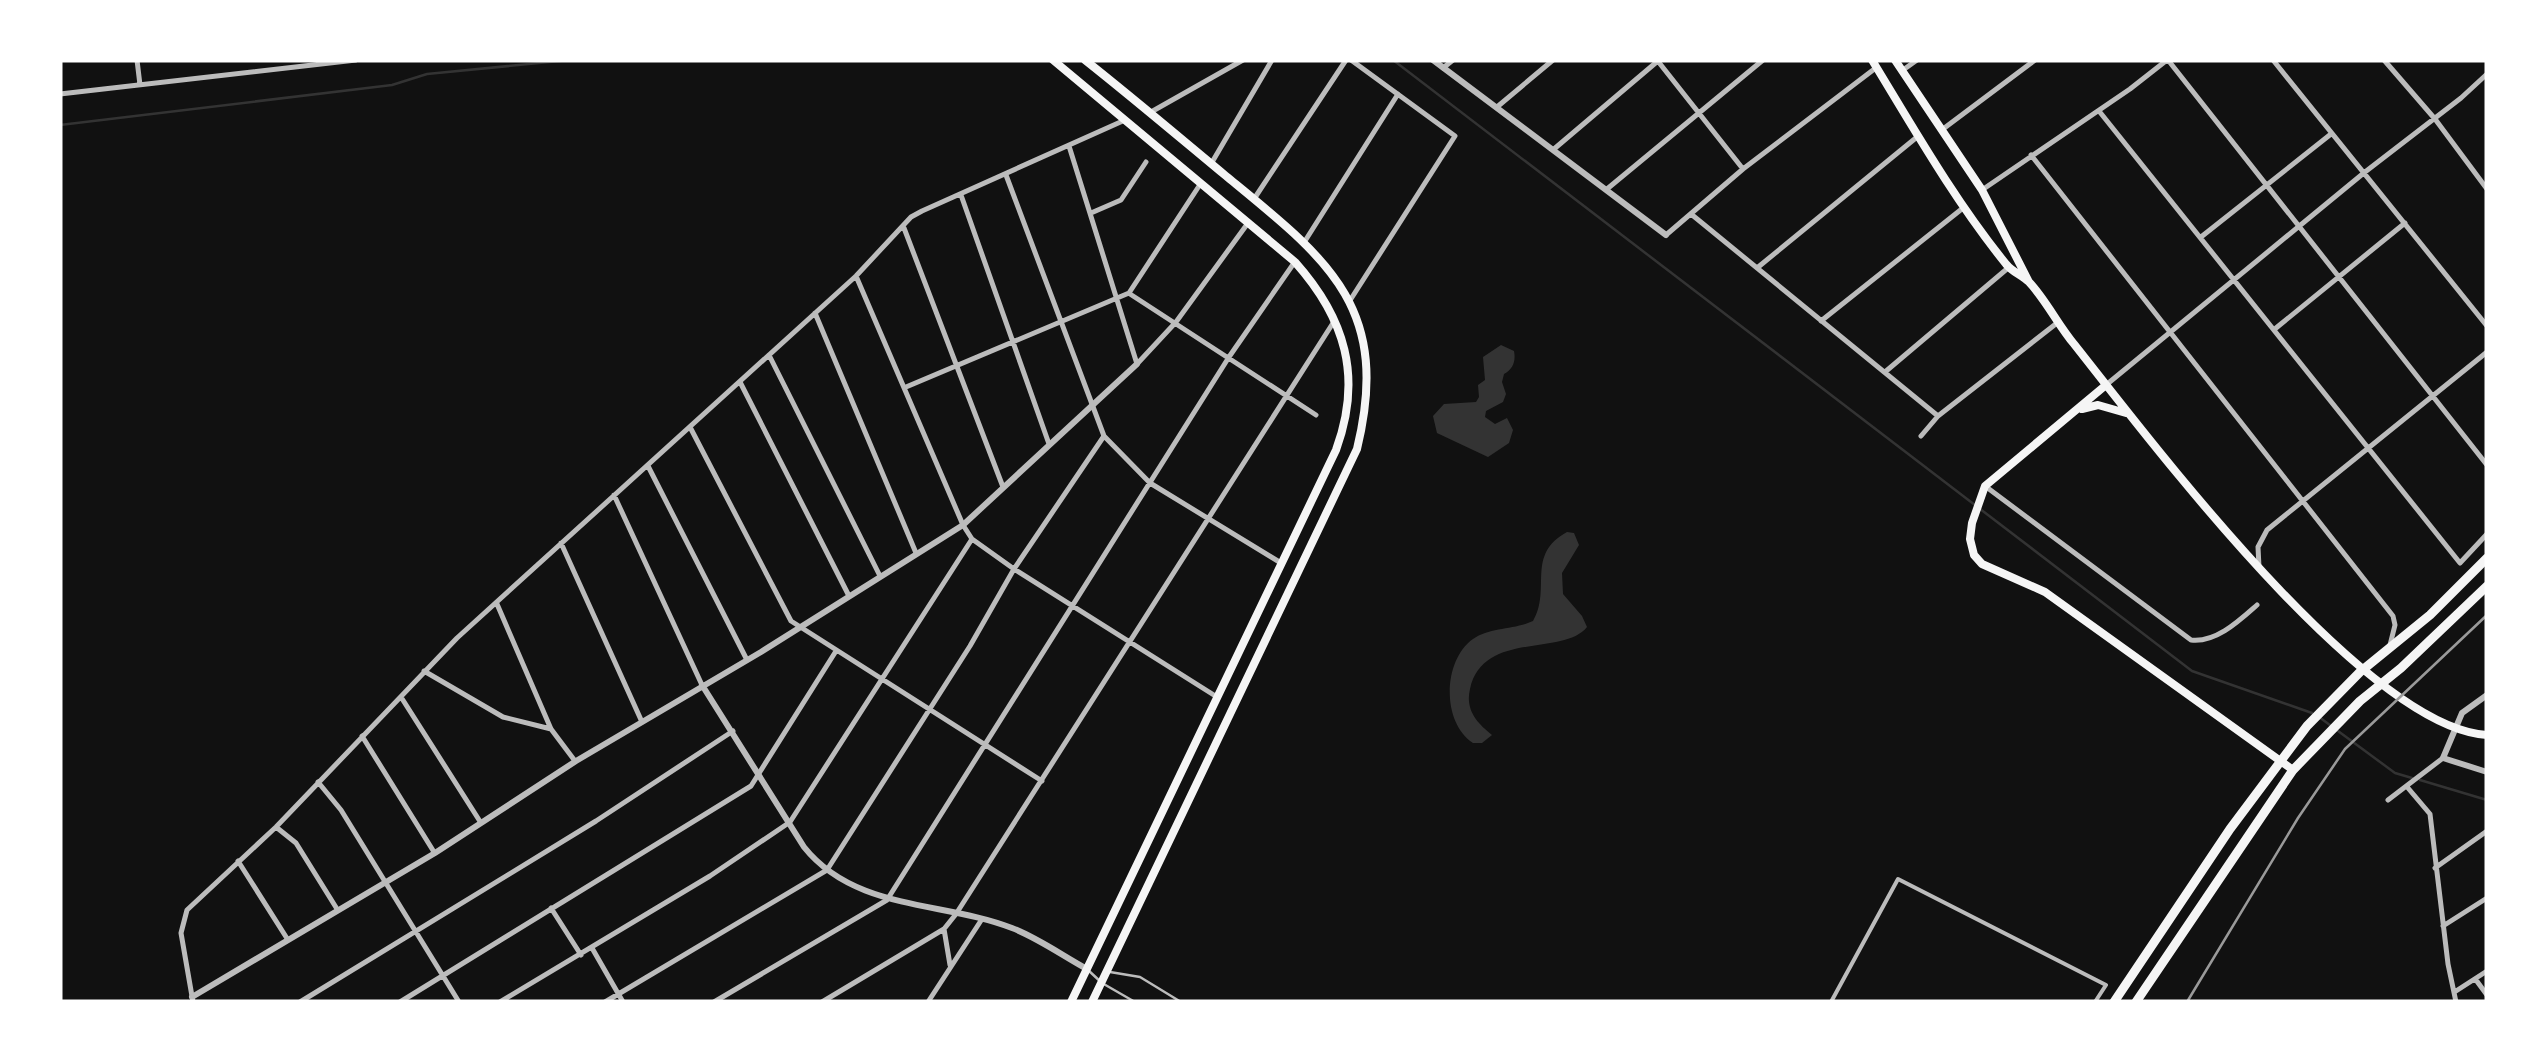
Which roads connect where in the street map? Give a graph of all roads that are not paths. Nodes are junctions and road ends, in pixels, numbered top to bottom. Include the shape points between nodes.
1 (137, 60) edge
2 (356, 60) edge
3 (1053, 60) edge
4 (1085, 60) edge
5 (1243, 60) edge
6 (1272, 60) edge
7 (1348, 60) edge
8 (1433, 60) edge
9 (1453, 60) edge
10 (1553, 60) edge
11 (1658, 60) edge
12 (1763, 60) edge
13 (1895, 60) edge
14 (1917, 60) edge
15 (2035, 60) edge
16 (2168, 60) edge
17 (2273, 60) edge
18 (2384, 60) edge
19 (333, 62) edge
20 (1874, 64) edge
21 (1443, 68) junction
22 (1903, 71) junction
23 (2487, 74) edge
24 (140, 85) junction
25 (60, 94) edge
26 (1398, 94) junction
27 (1497, 108) junction
28 (2100, 110) junction
29 (1151, 112) junction
30 (1698, 113) junction
31 (1126, 119) junction
32 (2435, 119) junction
33 (1943, 129) junction
34 (2331, 134) junction
35 (1919, 135) junction
36 (1069, 146) junction
37 (1554, 149) junction
38 (2030, 154) junction
39 (1146, 162) dead end
40 (1211, 164) junction
41 (1743, 169) junction
42 (2365, 172) junction
43 (1006, 175) junction
44 (1201, 182) junction
45 (2269, 186) junction
46 (2487, 189) edge
47 (1607, 190) junction
48 (1982, 190) junction
49 (961, 194) junction
50 (1254, 199) junction
51 (1965, 206) junction
52 (1092, 213) junction
53 (1691, 214) junction
54 (2405, 222) junction
55 (1248, 223) junction
56 (2300, 224) junction
57 (904, 228) junction
58 (1666, 235) joint
59 (2201, 236) junction
60 (1305, 242) junction
61 (1294, 262) junction
62 (1757, 268) junction
63 (2008, 268) junction
64 (2340, 274) junction
65 (856, 276) junction
66 (2235, 278) junction
67 (2029, 282) junction
68 (1129, 293) junction
69 (1117, 297) junction
70 (1349, 302) junction
71 (814, 313) junction
72 (1060, 320) junction
73 (1336, 320) junction
74 (1821, 321) junction
75 (1176, 322) junction
76 (2057, 323) junction
77 (2487, 326) edge
78 (2276, 328) junction
79 (2170, 333) junction
80 (1012, 341) junction
81 (2487, 352) edge
82 (769, 354) junction
83 (1229, 358) junction
84 (1137, 364) junction
85 (958, 365) junction
86 (1885, 372) junction
87 (740, 382) junction
88 (2106, 385) junction
89 (906, 388) junction
90 (1285, 395) junction
91 (2434, 398) junction
92 (1092, 409) junction
93 (1316, 415) dead end
94 (2130, 415) junction
95 (1938, 416) junction
96 (2069, 416) junction
97 (690, 427) junction
98 (1104, 436) junction
99 (1921, 436) dead end
100 (1050, 447) junction
101 (2368, 450) junction
102 (2487, 464) edge
103 (648, 466) junction
104 (1150, 483) junction
105 (1003, 486) junction
106 (1985, 486) junction
107 (614, 495) junction
108 (2300, 502) junction
109 (1210, 517) junction
110 (962, 525) junction
111 (2487, 534) edge
112 (972, 538) junction
113 (561, 543) junction
114 (916, 553) junction
115 (2487, 558) edge
116 (1281, 563) junction
117 (1014, 569) junction
118 (2260, 571) junction
119 (880, 576) junction
120 (2487, 586) edge
121 (848, 594) junction
122 (497, 604) junction
123 (2258, 604) dead end
124 (1072, 605) junction
125 (798, 626) junction
126 (1132, 642) junction
127 (2389, 650) junction
128 (836, 652) junction
129 (747, 660) junction
130 (424, 671) junction
131 (881, 680) junction
132 (702, 685) junction
133 (2487, 695) edge
134 (401, 697) junction
135 (1217, 697) junction
136 (929, 709) junction
137 (642, 722) junction
138 (550, 729) junction
139 (733, 731) junction
140 (362, 736) junction
141 (2486, 736) edge
142 (984, 744) junction
143 (2443, 758) junction
144 (2280, 759) junction
145 (576, 761) junction
146 (2292, 770) junction
147 (2487, 772) edge
148 (758, 775) junction
149 (1042, 780) junction
150 (318, 782) junction
151 (2408, 788) junction
152 (2388, 800) dead end
153 (790, 822) junction
154 (481, 823) junction
155 (276, 827) junction
156 (2487, 831) edge
157 (435, 853) junction
158 (238, 861) junction
159 (2436, 868) junction
160 (827, 870) junction
161 (386, 881) junction
162 (2487, 898) edge
163 (887, 900) junction
164 (552, 908) junction
165 (338, 909) junction
166 (956, 914) junction
167 (982, 918) junction
168 (2442, 927) junction
169 (944, 930) junction
170 (414, 931) junction
171 (288, 940) junction
172 (592, 948) junction
173 (582, 955) junction
174 (951, 968) junction
175 (1087, 969) junction
176 (1107, 972) junction
177 (2487, 972) edge
178 (441, 974) junction
179 (2476, 980) junction
180 (1102, 983) junction
181 (2455, 991) junction
182 (619, 994) junction
183 (2487, 995) edge
184 (192, 1000) edge
185 (300, 1002) edge
186 (400, 1002) edge
187 (459, 1002) edge
188 (500, 1002) edge
189 (605, 1002) edge
190 (623, 1002) edge
191 (714, 1002) edge
192 (822, 1002) edge
193 (928, 1002) edge
194 (1070, 1002) edge
195 (1092, 1002) edge
196 (1135, 1002) edge
197 (1181, 1002) edge
198 (1830, 1002) edge
199 (2095, 1002) edge
200 (2114, 1002) edge
201 (2136, 1002) edge
202 (2456, 1002) edge

1 - 24 street
2 - 19 street
3 - 31 main road
4 - 29 main road
5 - 29 street
6 - 40 street
7 - 26 street
7 - 50 street
8 - 21 street
9 - 21 street
10 - 27 street
11 - 30 street
11 - 37 street
12 - 30 street
13 - 22 main road
14 - 22 street
15 - 33 street
16 - 28 street
16 - 45 street
17 - 34 street
18 - 32 street
19 - 24 street
20 - 35 main road
20 - 41 street
21 - 27 street
22 - 33 main road
23 - 32 street
24 - 25 street
26 - 60 street
26 - 70 street via 1455,136
27 - 37 street
28 - 38 street
28 - 59 street
29 - 31 main road
29 - 40 main road
30 - 41 street
30 - 47 street
31 - 36 street
31 - 44 main road
32 - 42 street
32 - 46 street
33 - 48 main road
34 - 42 street
34 - 45 street
35 - 51 main road
35 - 62 street
36 - 43 street
36 - 52 street
37 - 47 street
38 - 48 street
38 - 79 street
39 - 52 street via 1121,200
40 - 50 main road
41 - 53 street
42 - 54 street
42 - 56 street
43 - 49 street
43 - 72 street
44 - 55 main road
44 - 68 street
45 - 56 street
45 - 59 street
47 - 58 street
48 - 67 main road
49 - 57 street via 912,217
49 - 80 street
50 - 60 main road
51 - 63 main road
51 - 74 street
52 - 69 street
53 - 58 street
53 - 62 street
54 - 64 street
54 - 77 street
55 - 61 main road
55 - 75 street
56 - 64 street
56 - 66 street
57 - 65 street
57 - 85 street
59 - 66 street
60 - 70 main road
61 - 73 main road
61 - 83 street
62 - 74 street
63 - 67 main road
63 - 86 street
64 - 78 street
64 - 91 street
65 - 71 street
65 - 89 street
66 - 78 street
66 - 79 street
67 - 76 main road
68 - 69 street
68 - 75 street
69 - 72 street
69 - 84 street
70 - 176 main road via 1367,356 1357,449
71 - 82 street
71 - 114 street
72 - 80 street
72 - 92 street
73 - 90 street
73 - 116 main road via 1348,371 1344,426
74 - 86 street
75 - 83 street
75 - 84 street
76 - 88 main road
76 - 95 street
78 - 101 street
79 - 88 street
79 - 108 street
80 - 85 street
80 - 100 street
81 - 91 street
82 - 87 street
82 - 119 street
83 - 90 street
83 - 104 street
84 - 92 street
85 - 89 street
85 - 105 street
86 - 95 street
87 - 97 street
87 - 121 street
88 - 94 main road
88 - 96 main road
89 - 110 street
90 - 93 street
90 - 109 street
91 - 101 street
91 - 102 street
92 - 98 street
92 - 100 street
94 - 96 main road via 2098,405
94 - 118 main road
95 - 99 street
96 - 106 main road
97 - 103 street
97 - 125 street
98 - 104 street
98 - 117 street
100 - 105 street
101 - 108 street
101 - 111 street via 2460,563
103 - 107 street
103 - 129 street
104 - 109 street
104 - 124 street
105 - 110 street
106 - 123 street via 2191,640 2236,623
106 - 144 main road via 1970,539 1982,564 2044,592
107 - 113 street
107 - 132 street
108 - 118 street via 2260,542
108 - 127 street via 2393,616
109 - 116 street
109 - 126 street
110 - 112 street
110 - 114 street
112 - 117 street
112 - 131 street
113 - 122 street
113 - 137 street
114 - 119 street
115 - 127 highway
116 - 135 main road
117 - 124 street
117 - 136 street
118 - 141 main road via 2360,667 2421,712 2465,734
119 - 121 street
120 - 146 highway
121 - 125 street
122 - 130 street
122 - 138 street
124 - 126 street
124 - 142 street
125 - 128 street
125 - 129 street
126 - 135 street
126 - 149 street
127 - 144 highway
128 - 131 street
128 - 148 street
129 - 132 street
130 - 134 street
130 - 138 street via 504,717
131 - 136 street
131 - 153 street
132 - 137 street
132 - 139 street
133 - 143 street via 2462,712
134 - 140 street
134 - 154 street
135 - 175 main road
136 - 142 street
136 - 160 street
137 - 145 street
138 - 145 street
139 - 148 street
139 - 170 street
140 - 150 street
140 - 157 street
142 - 149 street
142 - 163 street
143 - 147 street
143 - 151 street
144 - 146 main road
144 - 200 highway
145 - 154 street
146 - 201 highway
148 - 153 street
148 - 164 street via 751,786
149 - 166 street
150 - 155 street
150 - 161 street
151 - 152 street
151 - 159 street via 2430,814
153 - 160 street
153 - 172 street
154 - 157 street
155 - 158 street
155 - 165 street via 296,844
156 - 159 street
157 - 161 street
158 - 171 street
158 - 184 street via 187,910 181,933
159 - 168 street
160 - 163 street
160 - 182 street
161 - 165 street
161 - 170 street
162 - 168 street
163 - 166 street
163 - 191 street
164 - 173 street
164 - 178 street
165 - 171 street
166 - 167 street
166 - 169 street
167 - 174 street
167 - 175 street
168 - 181 street
169 - 174 street
169 - 192 street
170 - 178 street
170 - 185 street
171 - 184 street
172 - 173 street
172 - 182 street
173 - 188 street
174 - 193 street
175 - 176 lane
175 - 180 lane
175 - 194 main road
176 - 180 main road
176 - 197 lane via 1140,977
177 - 179 street
178 - 186 street
178 - 187 street
179 - 181 street
179 - 183 street
180 - 195 main road
180 - 196 lane
181 - 202 street
182 - 189 street
182 - 190 street
198 - 199 street via 1898,878 2106,984

